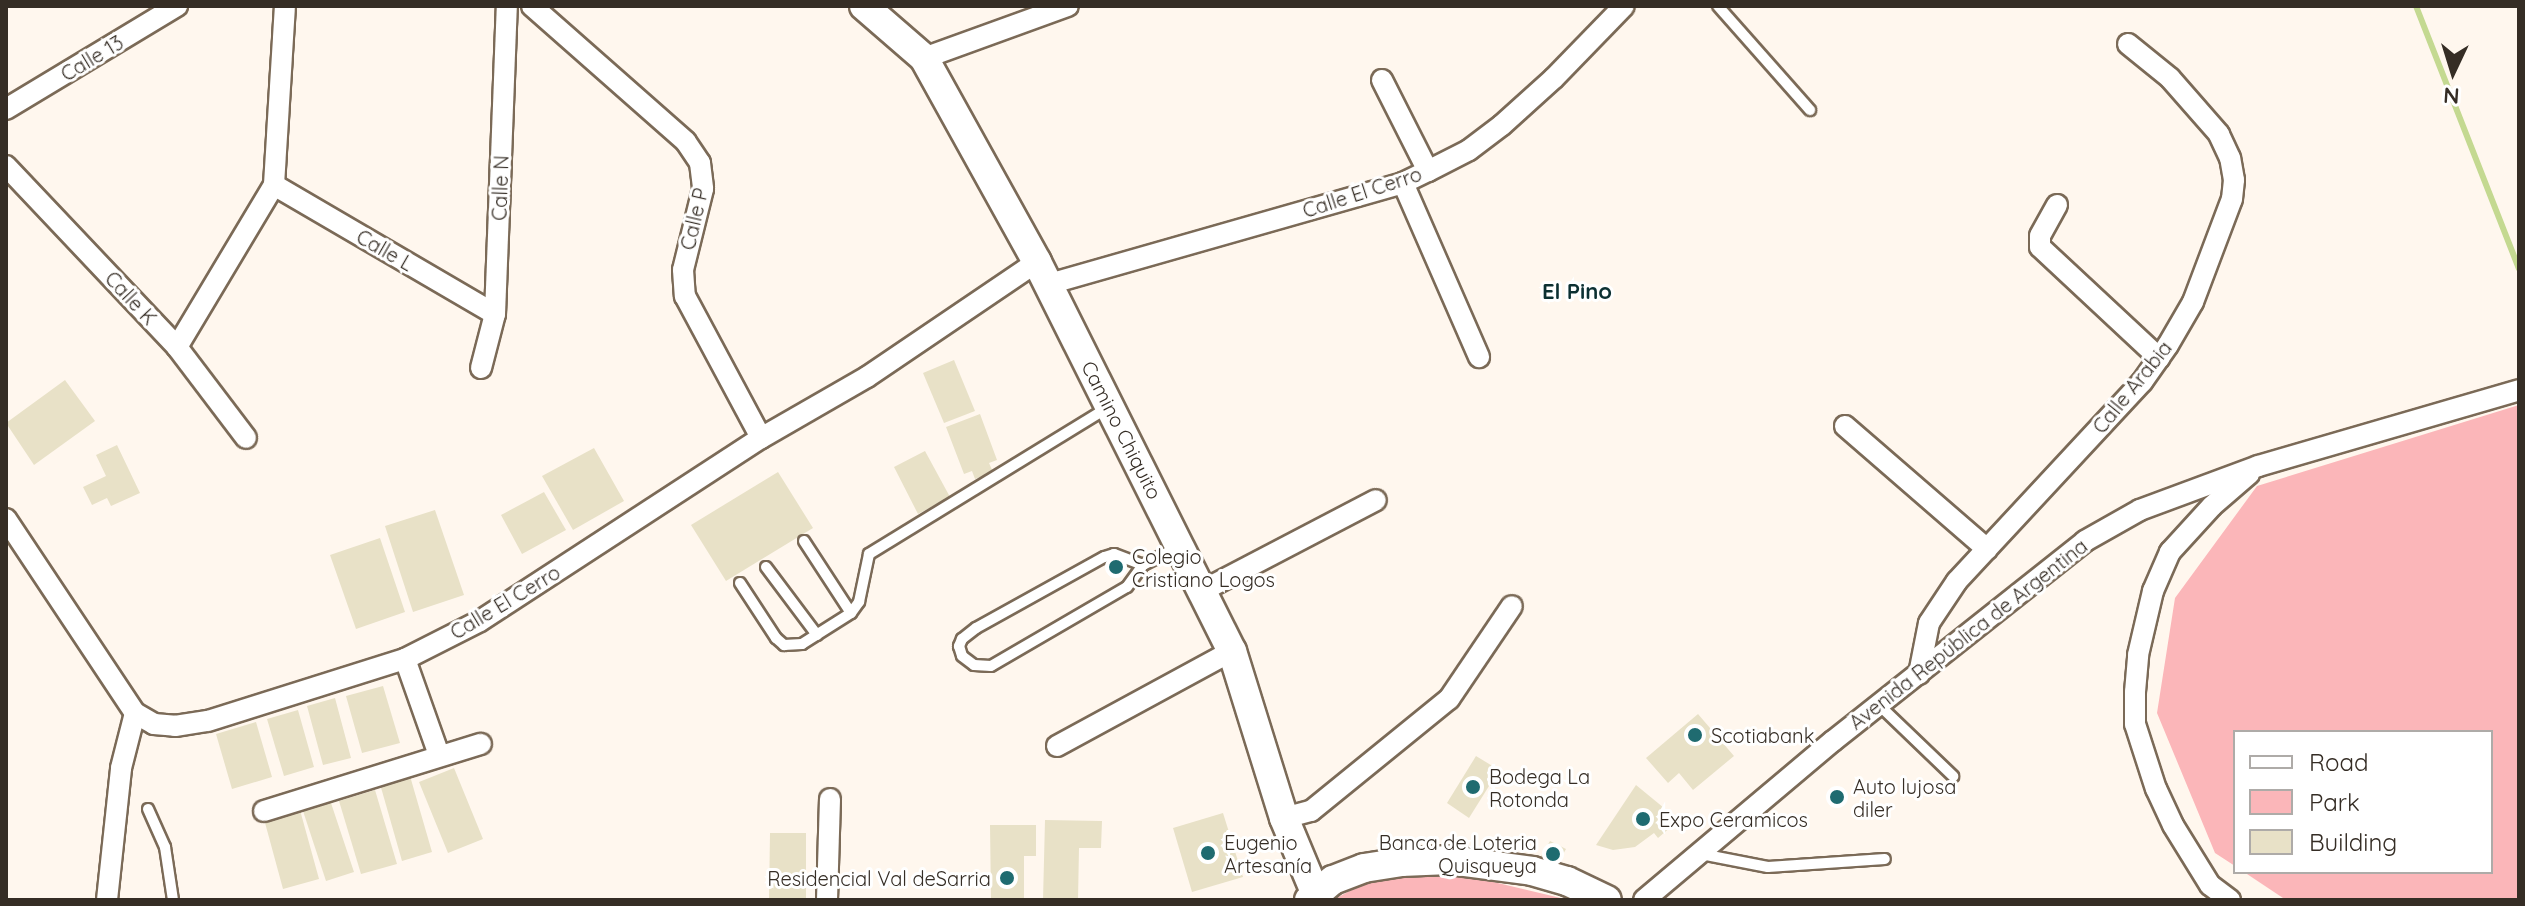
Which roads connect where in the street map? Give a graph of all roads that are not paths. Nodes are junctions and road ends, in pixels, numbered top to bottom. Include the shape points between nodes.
1 (177, 6) edge
2 (285, 6) edge
3 (507, 6) edge
4 (532, 6) edge
5 (864, 6) edge
6 (1068, 6) edge
7 (1624, 6) edge
8 (1718, 6) edge
9 (2128, 44) dead end
10 (924, 58) junction
11 (1382, 80) dead end
12 (6, 109) edge
13 (1810, 110) dead end
14 (6, 166) edge
15 (1428, 171) junction
16 (1403, 183) junction
17 (274, 185) junction
18 (2057, 205) dead end
19 (1043, 273) junction
20 (495, 314) junction
21 (177, 347) junction
22 (1479, 357) dead end
23 (2159, 358) junction
24 (481, 368) dead end
25 (2519, 390) edge
26 (1111, 406) junction
27 (1845, 426) dead end
28 (246, 438) dead end
29 (761, 438) junction
30 (2258, 466) junction
31 (1376, 500) dead end
32 (6, 519) edge
33 (804, 541) dead end
34 (1180, 546) junction
35 (1987, 549) junction
36 (1143, 565) junction
37 (766, 567) dead end
38 (740, 583) dead end
39 (1202, 591) junction
40 (1512, 606) dead end
41 (851, 613) junction
42 (817, 635) junction
43 (1232, 651) junction
44 (405, 659) junction
45 (1919, 674) junction
46 (1879, 705) junction
47 (135, 713) junction
48 (481, 744) dead end
49 (1057, 746) dead end
50 (439, 755) junction
51 (1953, 776) dead end
52 (830, 799) dead end
53 (148, 809) dead end
54 (264, 811) dead end
55 (1284, 818) junction
56 (1699, 853) junction
57 (1885, 859) dead end
58 (1312, 896) edge
59 (107, 900) edge
60 (173, 900) edge
61 (827, 900) edge
62 (1607, 900) edge
63 (1644, 900) edge
64 (2230, 900) edge

1 - 12 street, Calle 13
2 - 17 street
3 - 20 street, Calle N
4 - 29 street, Calle P via 686,142 700,163 703,189 683,270 685,296
5 - 10 main road, Camino Chiquito
6 - 10 street
7 - 15 street, Calle El Cerro via 1502,125
8 - 13 lane
9 - 23 street, Calle Arabia via 2170,78 2219,134 2234,180 2232,199 2193,302
10 - 19 main road, Camino Chiquito
11 - 15 street
14 - 21 street, Calle K
15 - 16 street, Calle El Cerro
16 - 19 street, Calle El Cerro
16 - 22 street
17 - 20 street, Calle L
17 - 21 street
18 - 23 street via 2040,236 2040,247
19 - 26 main road, Camino Chiquito
19 - 29 street, Calle El Cerro
20 - 24 street, Calle N
21 - 28 street, Calle K
23 - 35 street, Calle Arabia
25 - 30 street, Avenida República de Argentina
26 - 34 main road, Camino Chiquito
26 - 41 lane via 869,554 862,594
27 - 35 street
29 - 44 street, Calle El Cerro via 480,621
30 - 45 street, Avenida República de Argentina via 2140,510 2085,541
30 - 64 street via 2170,552 2153,591 2135,692 2135,724 2156,789 2210,885
31 - 39 street
32 - 47 street
33 - 41 lane
34 - 36 lane
34 - 39 main road, Camino Chiquito
35 - 45 street, Calle Arabia via 1937,608
36 - 36 lane via 1122,555 1104,557 976,628 962,639 962,656 974,665 991,666 1127,587
37 - 42 lane
38 - 42 lane via 784,645 802,644
39 - 43 main road, Camino Chiquito
40 - 55 street via 1449,699 1311,811
41 - 42 lane
43 - 49 street
43 - 55 main road, Camino Chiquito
44 - 47 street, Calle El Cerro via 208,721 154,724
44 - 50 street
45 - 46 street, Avenida República de Argentina
46 - 51 lane
46 - 56 street, Avenida República de Argentina
47 - 59 street via 121,768
48 - 50 street
50 - 54 street
52 - 61 street
53 - 60 lane via 165,847
55 - 58 main road, Camino Chiquito
56 - 57 lane via 1768,867
56 - 63 street, Avenida República de Argentina
58 - 62 main road via 1364,868 1450,860 1532,871

